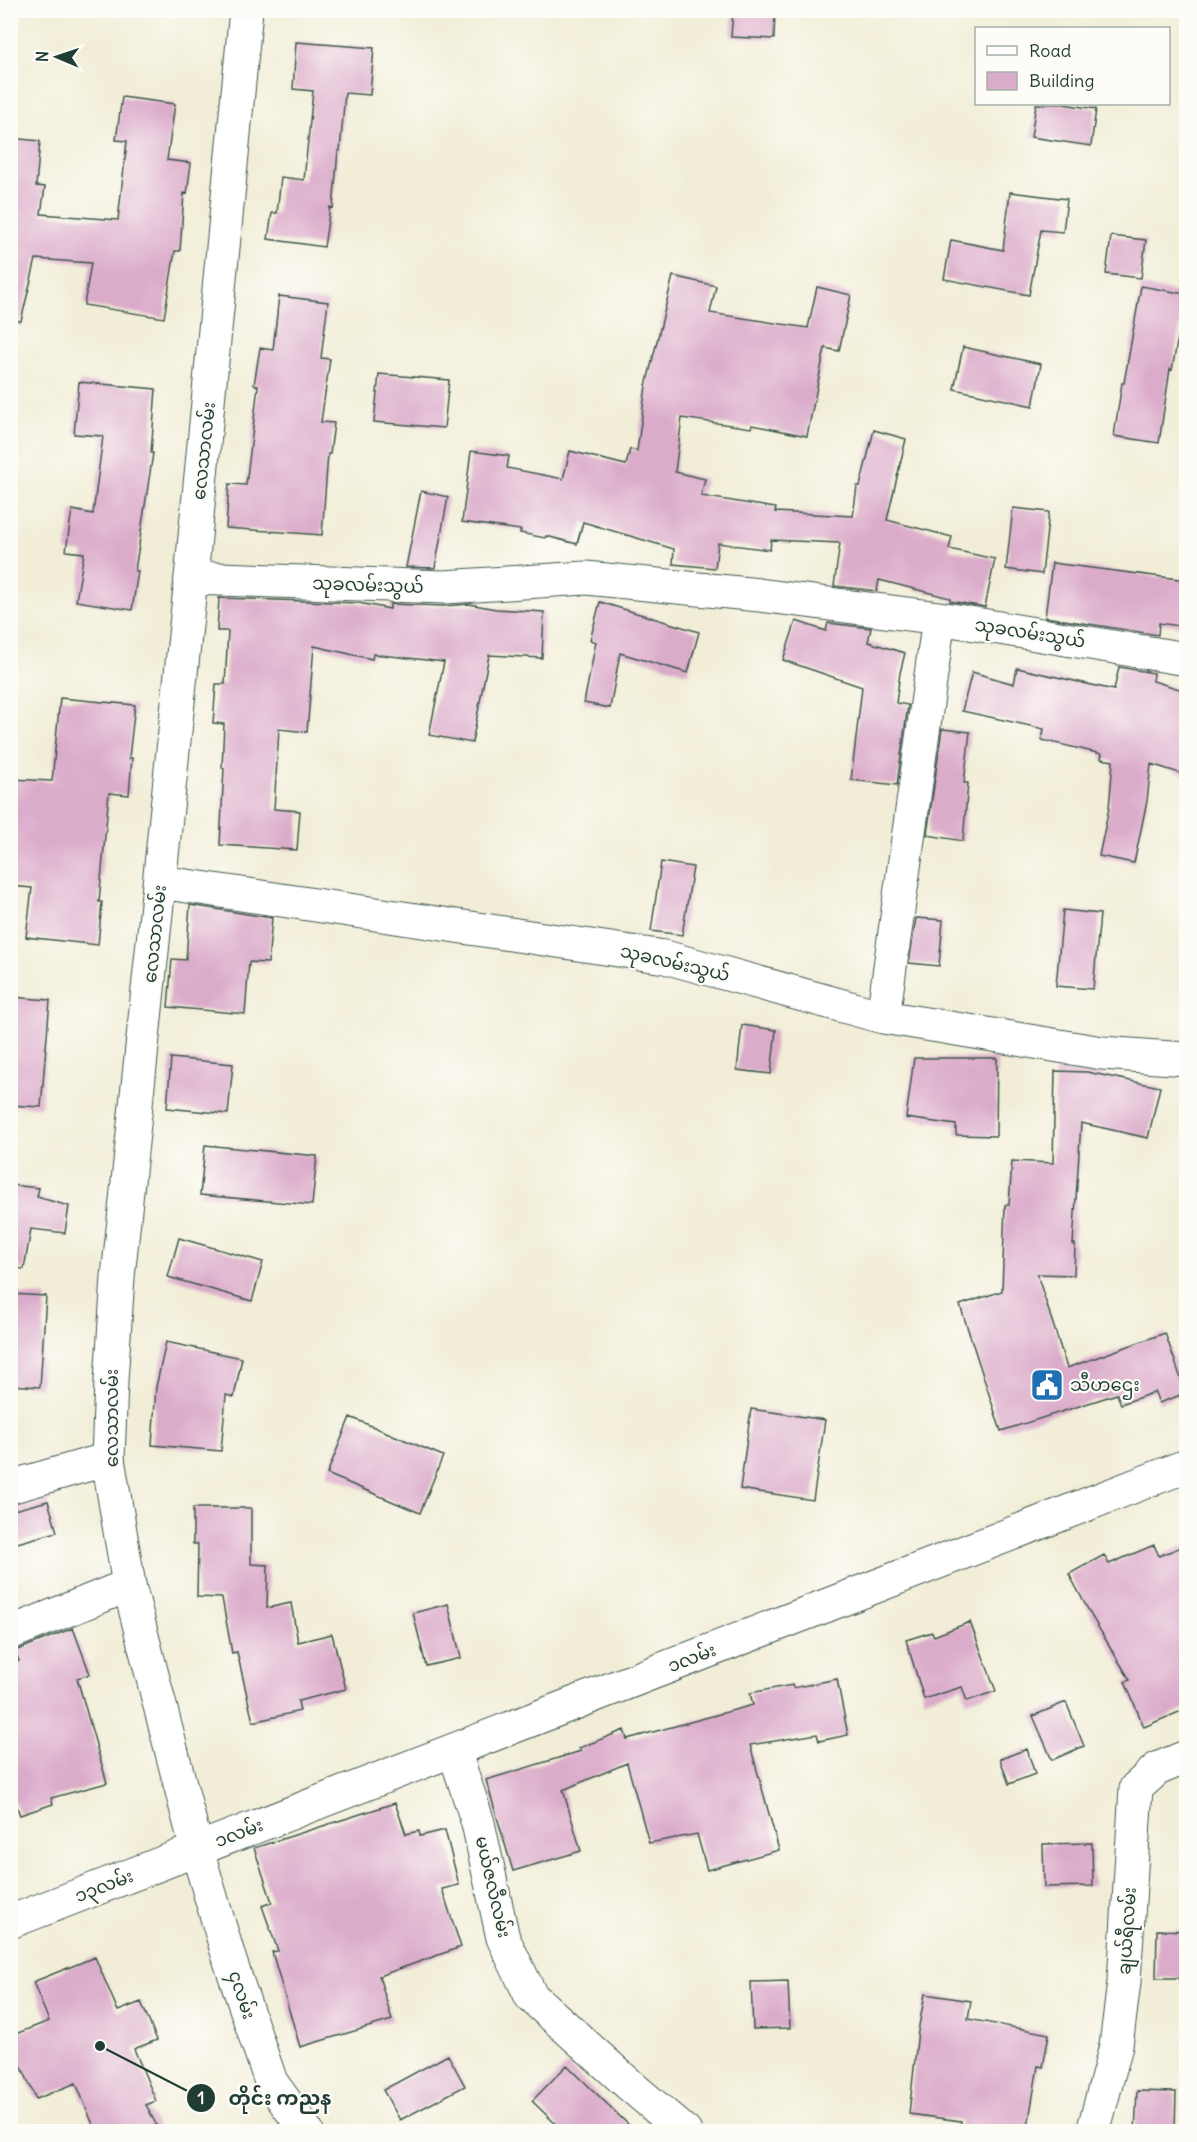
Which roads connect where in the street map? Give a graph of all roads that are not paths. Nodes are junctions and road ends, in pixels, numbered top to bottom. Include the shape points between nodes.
1 (246, 10) edge
2 (191, 578) junction
3 (939, 618) junction
4 (1186, 659) edge
5 (160, 882) junction
6 (884, 1017) junction
7 (1186, 1059) edge
8 (108, 1459) junction
9 (1186, 1466) edge
10 (10, 1487) edge
11 (129, 1585) junction
12 (10, 1633) edge
13 (454, 1750) junction
14 (1186, 1756) edge
15 (197, 1850) junction
16 (10, 1922) edge
17 (307, 2132) edge
18 (685, 2132) edge
19 (1093, 2132) edge

1 - 2 street, လေသာလမ်း
2 - 3 street, သုခလမ်းသွယ် via 444,587 586,578
2 - 5 street, လေသာလမ်း
3 - 4 street, သုခလမ်းသွယ်
3 - 6 street
5 - 6 street, သုခလမ်းသွယ် via 665,957
5 - 8 street, လေသာလမ်း via 118,1277
6 - 7 street, သုခလမ်းသွယ် via 1102,1053
8 - 10 street
8 - 11 street, လေသာလမ်း
9 - 13 street, ၁လမ်း
11 - 12 street
11 - 15 street, လေသာလမ်း
13 - 15 street, ၁လမ်း
13 - 18 street, မယ်ဇလီလမ်း via 478,1823 503,1938 531,1996
14 - 19 street, ချယ်ရီလမ်း via 1157,1769 1136,1788 1124,1982 1116,2046
15 - 16 street, ၁၃လမ်း
15 - 17 street, ၄လမ်း via 271,2082

